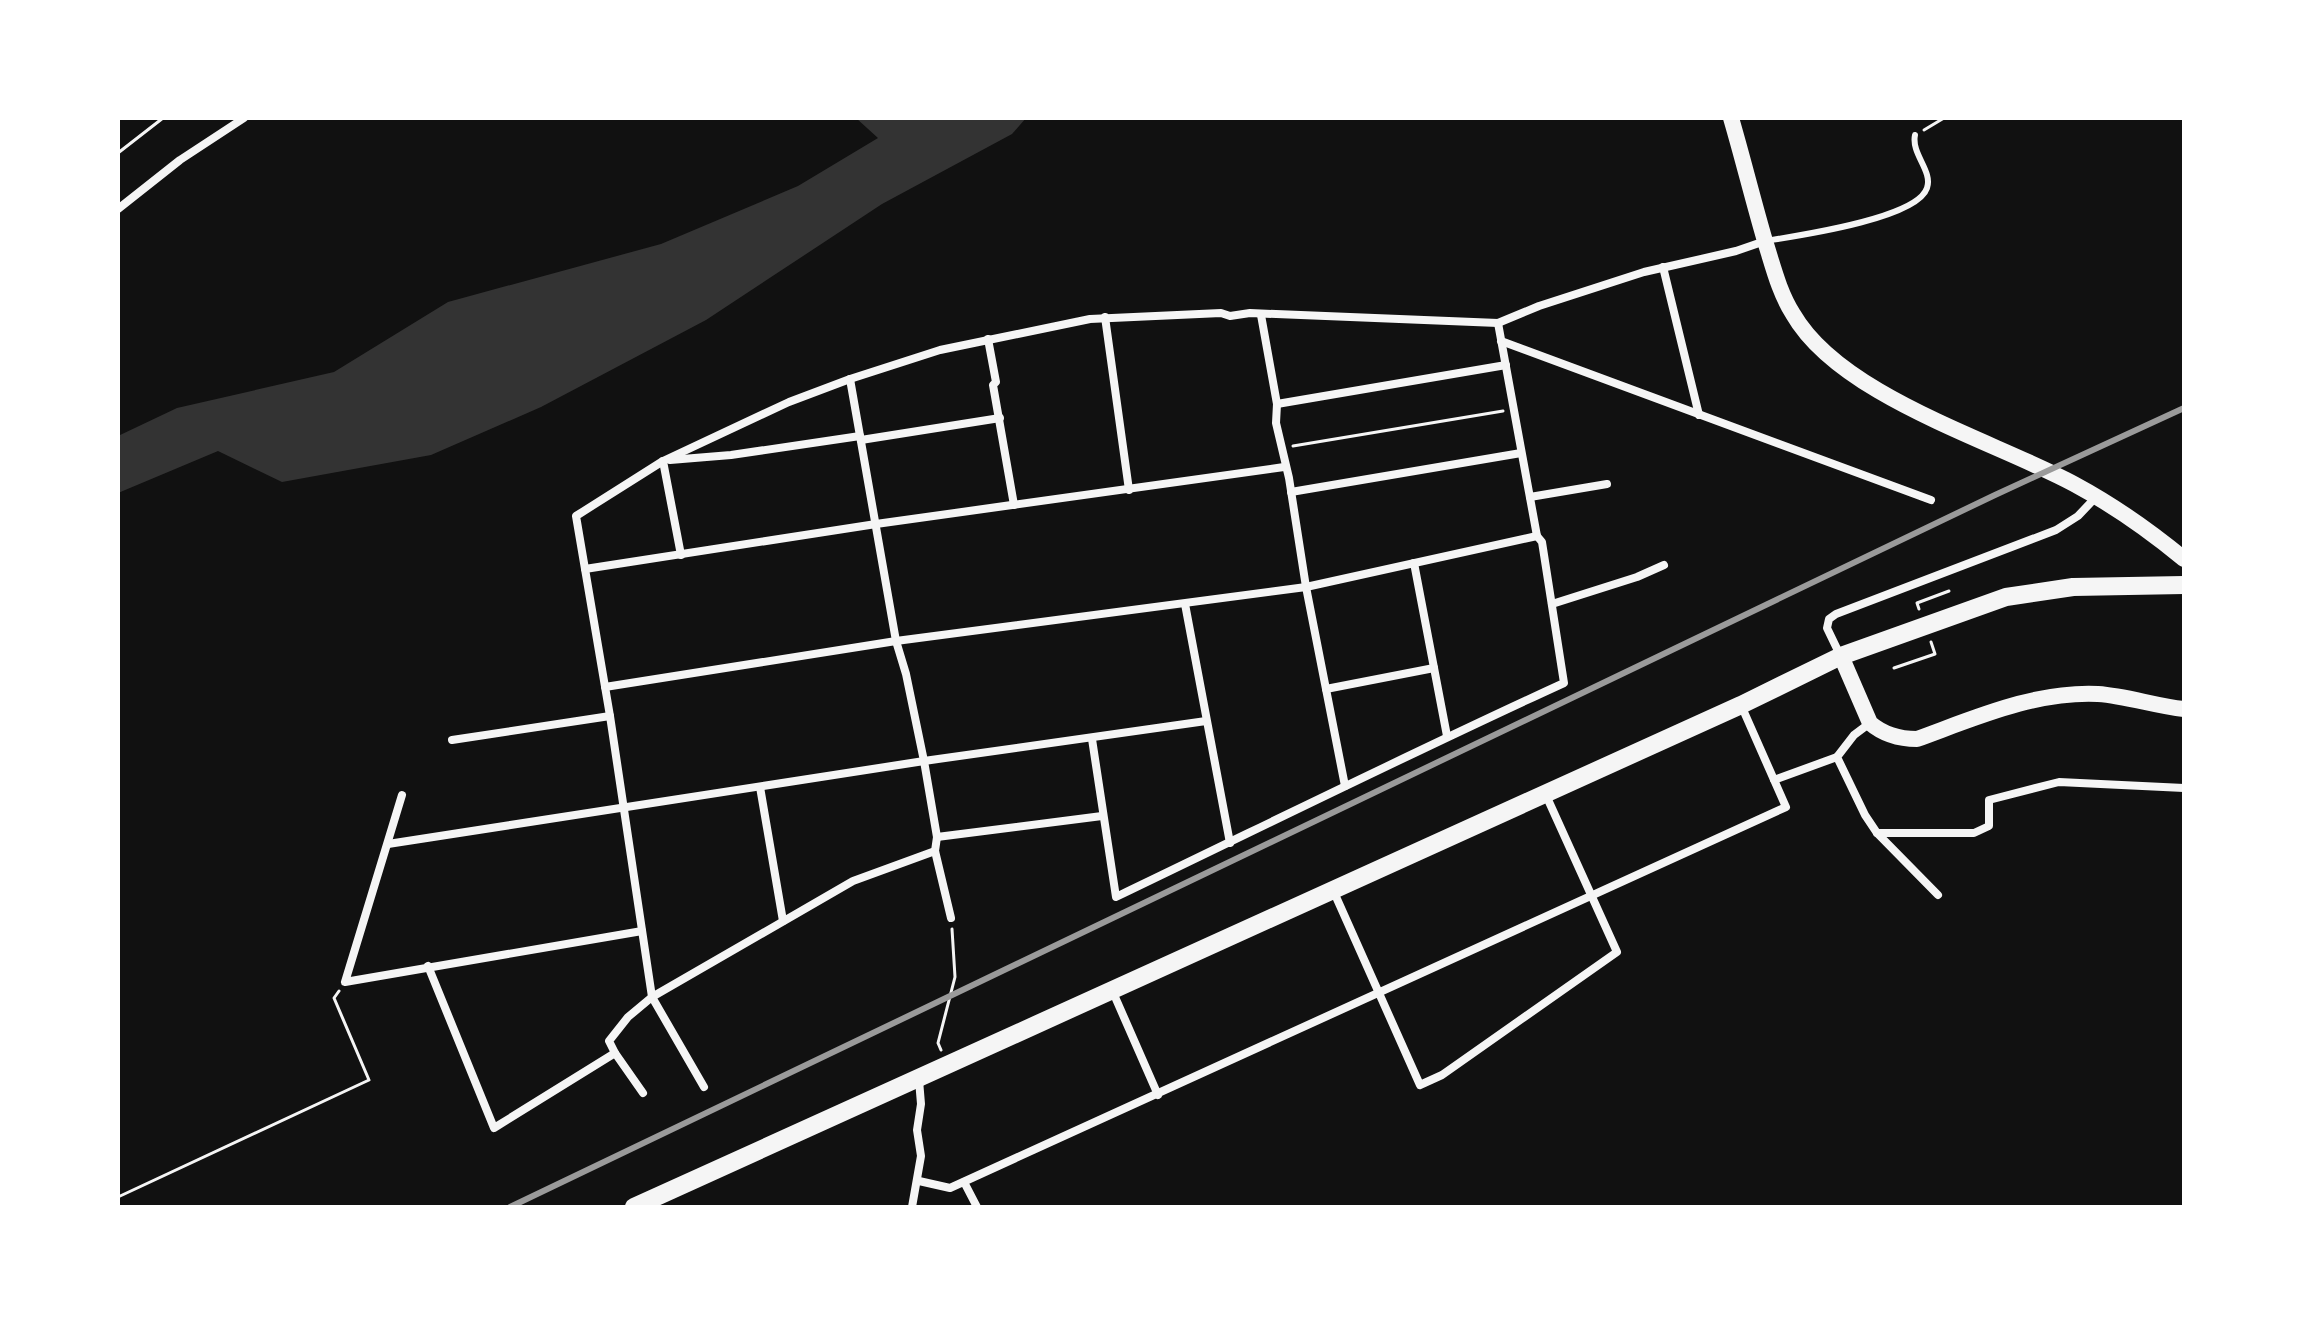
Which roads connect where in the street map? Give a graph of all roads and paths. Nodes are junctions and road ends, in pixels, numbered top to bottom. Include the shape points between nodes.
1 (163, 118) edge
2 (244, 118) edge
3 (1731, 118) edge
4 (1944, 118) edge
5 (1915, 135) joint
6 (118, 153) edge
7 (118, 209) edge
8 (1764, 234) junction
9 (1663, 267) junction
10 (1261, 315) junction
11 (1105, 317) junction
12 (1498, 323) junction
13 (988, 339) junction
14 (1501, 341) junction
15 (1506, 365) junction
16 (850, 379) junction
17 (1277, 404) junction
18 (1514, 409) junction
19 (1699, 415) junction
20 (1000, 418) junction
21 (860, 438) junction
22 (1281, 448) junction
23 (1521, 453) junction
24 (663, 461) junction
25 (1284, 467) junction
26 (1607, 484) dead end
27 (1129, 490) junction
28 (1291, 492) junction
29 (1530, 497) junction
30 (2096, 497) junction
31 (1931, 500) dead end
32 (1014, 505) junction
33 (876, 524) junction
34 (1537, 536) junction
35 (681, 555) junction
36 (2184, 559) edge
37 (1414, 563) junction
38 (1664, 565) dead end
39 (585, 569) junction
40 (2184, 585) edge
41 (1306, 587) junction
42 (1185, 604) junction
43 (1552, 604) junction
44 (896, 641) junction
45 (1841, 656) junction
46 (1434, 668) junction
47 (605, 687) junction
48 (1326, 689) junction
49 (1741, 705) junction
50 (2184, 709) edge
51 (610, 716) junction
52 (1206, 721) junction
53 (1870, 723) junction
54 (1447, 736) junction
55 (1092, 739) junction
56 (452, 740) dead end
57 (1837, 757) junction
58 (924, 761) junction
59 (1774, 780) junction
60 (1345, 786) junction
61 (760, 787) junction
62 (2184, 788) edge
63 (1545, 793) junction
64 (402, 795) dead end
65 (623, 807) junction
66 (1102, 816) junction
67 (1877, 833) junction
68 (937, 837) junction
69 (1230, 843) junction
70 (388, 844) junction
71 (935, 851) junction
72 (1333, 889) junction
73 (1938, 895) dead end
74 (1590, 896) junction
75 (951, 918) joint
76 (783, 921) junction
77 (642, 931) junction
78 (428, 966) junction
79 (345, 982) junction
80 (1112, 990) junction
81 (1379, 993) junction
82 (652, 997) junction
83 (615, 1053) junction
84 (947, 1065) junction
85 (919, 1079) junction
86 (704, 1087) dead end
87 (643, 1093) dead end
88 (1158, 1095) junction
89 (919, 1181) junction
90 (964, 1182) junction
91 (118, 1197) edge
92 (634, 1207) edge
93 (912, 1207) edge
94 (977, 1207) edge

1 - 6 path
2 - 7 street
3 - 8 main road
4 - 5 path
5 - 8 lane via 1913,145 1928,179 1921,197 1858,225
8 - 9 street via 1736,251
8 - 30 main road via 1791,312 1832,360 1876,389
9 - 12 street
9 - 19 street
10 - 11 street
10 - 12 street
10 - 17 street
11 - 13 street
11 - 27 street
12 - 14 street
13 - 16 street
13 - 20 street
14 - 15 street
14 - 19 street
15 - 17 street
15 - 18 street
16 - 21 street
16 - 24 street
17 - 22 street
18 - 22 path
18 - 23 street
19 - 31 street
20 - 21 street
20 - 32 street
21 - 24 street
21 - 33 street
22 - 25 street
23 - 28 street
23 - 29 street
24 - 35 street
24 - 39 street via 576,516
25 - 27 street
25 - 28 street
26 - 29 street
27 - 32 street
28 - 41 street
29 - 34 street
30 - 36 main road
30 - 45 street via 2056,530 1836,614 1827,628
32 - 33 street
33 - 35 street
33 - 44 street
34 - 37 street
34 - 43 street
35 - 39 street
37 - 41 street
37 - 46 street
38 - 43 street
39 - 47 street
40 - 45 main road via 2073,587 2006,597
41 - 42 street
41 - 48 street
42 - 44 street
42 - 52 street
43 - 54 street via 1564,683
44 - 47 street
44 - 58 street
45 - 49 main road
45 - 53 main road
46 - 48 street
46 - 54 street
47 - 51 street
48 - 60 street
49 - 59 street
49 - 63 main road
50 - 53 main road via 2068,693 1917,739 1890,735
51 - 56 street
51 - 65 street
52 - 55 street
52 - 69 street
53 - 57 street
54 - 60 street
55 - 58 street
55 - 66 street
57 - 59 street
57 - 67 street
58 - 61 street
58 - 68 street
59 - 74 street via 1786,807
60 - 69 street
61 - 65 street
61 - 76 street
62 - 67 street via 2059,782 1989,800 1989,826 1974,833
63 - 72 main road
63 - 74 street
64 - 70 street
65 - 70 street
65 - 77 street
66 - 68 street
66 - 69 street via 1116,897
67 - 73 street
68 - 71 street
70 - 79 street
71 - 75 street
71 - 76 street via 853,881
72 - 80 main road
72 - 81 street
74 - 81 street
74 - 81 street via 1617,952 1442,1075 1420,1085
75 - 84 path via 955,977 938,1043
76 - 82 street
77 - 78 street
77 - 82 street
78 - 79 street
78 - 83 street via 494,1128
79 - 91 path via 334,998 369,1080
80 - 84 main road
80 - 88 street
81 - 88 street
82 - 83 street via 609,1041
82 - 86 street
83 - 87 street
84 - 85 main road
85 - 89 street
85 - 92 main road
88 - 90 street
89 - 90 street via 950,1188
89 - 93 street
90 - 94 street

